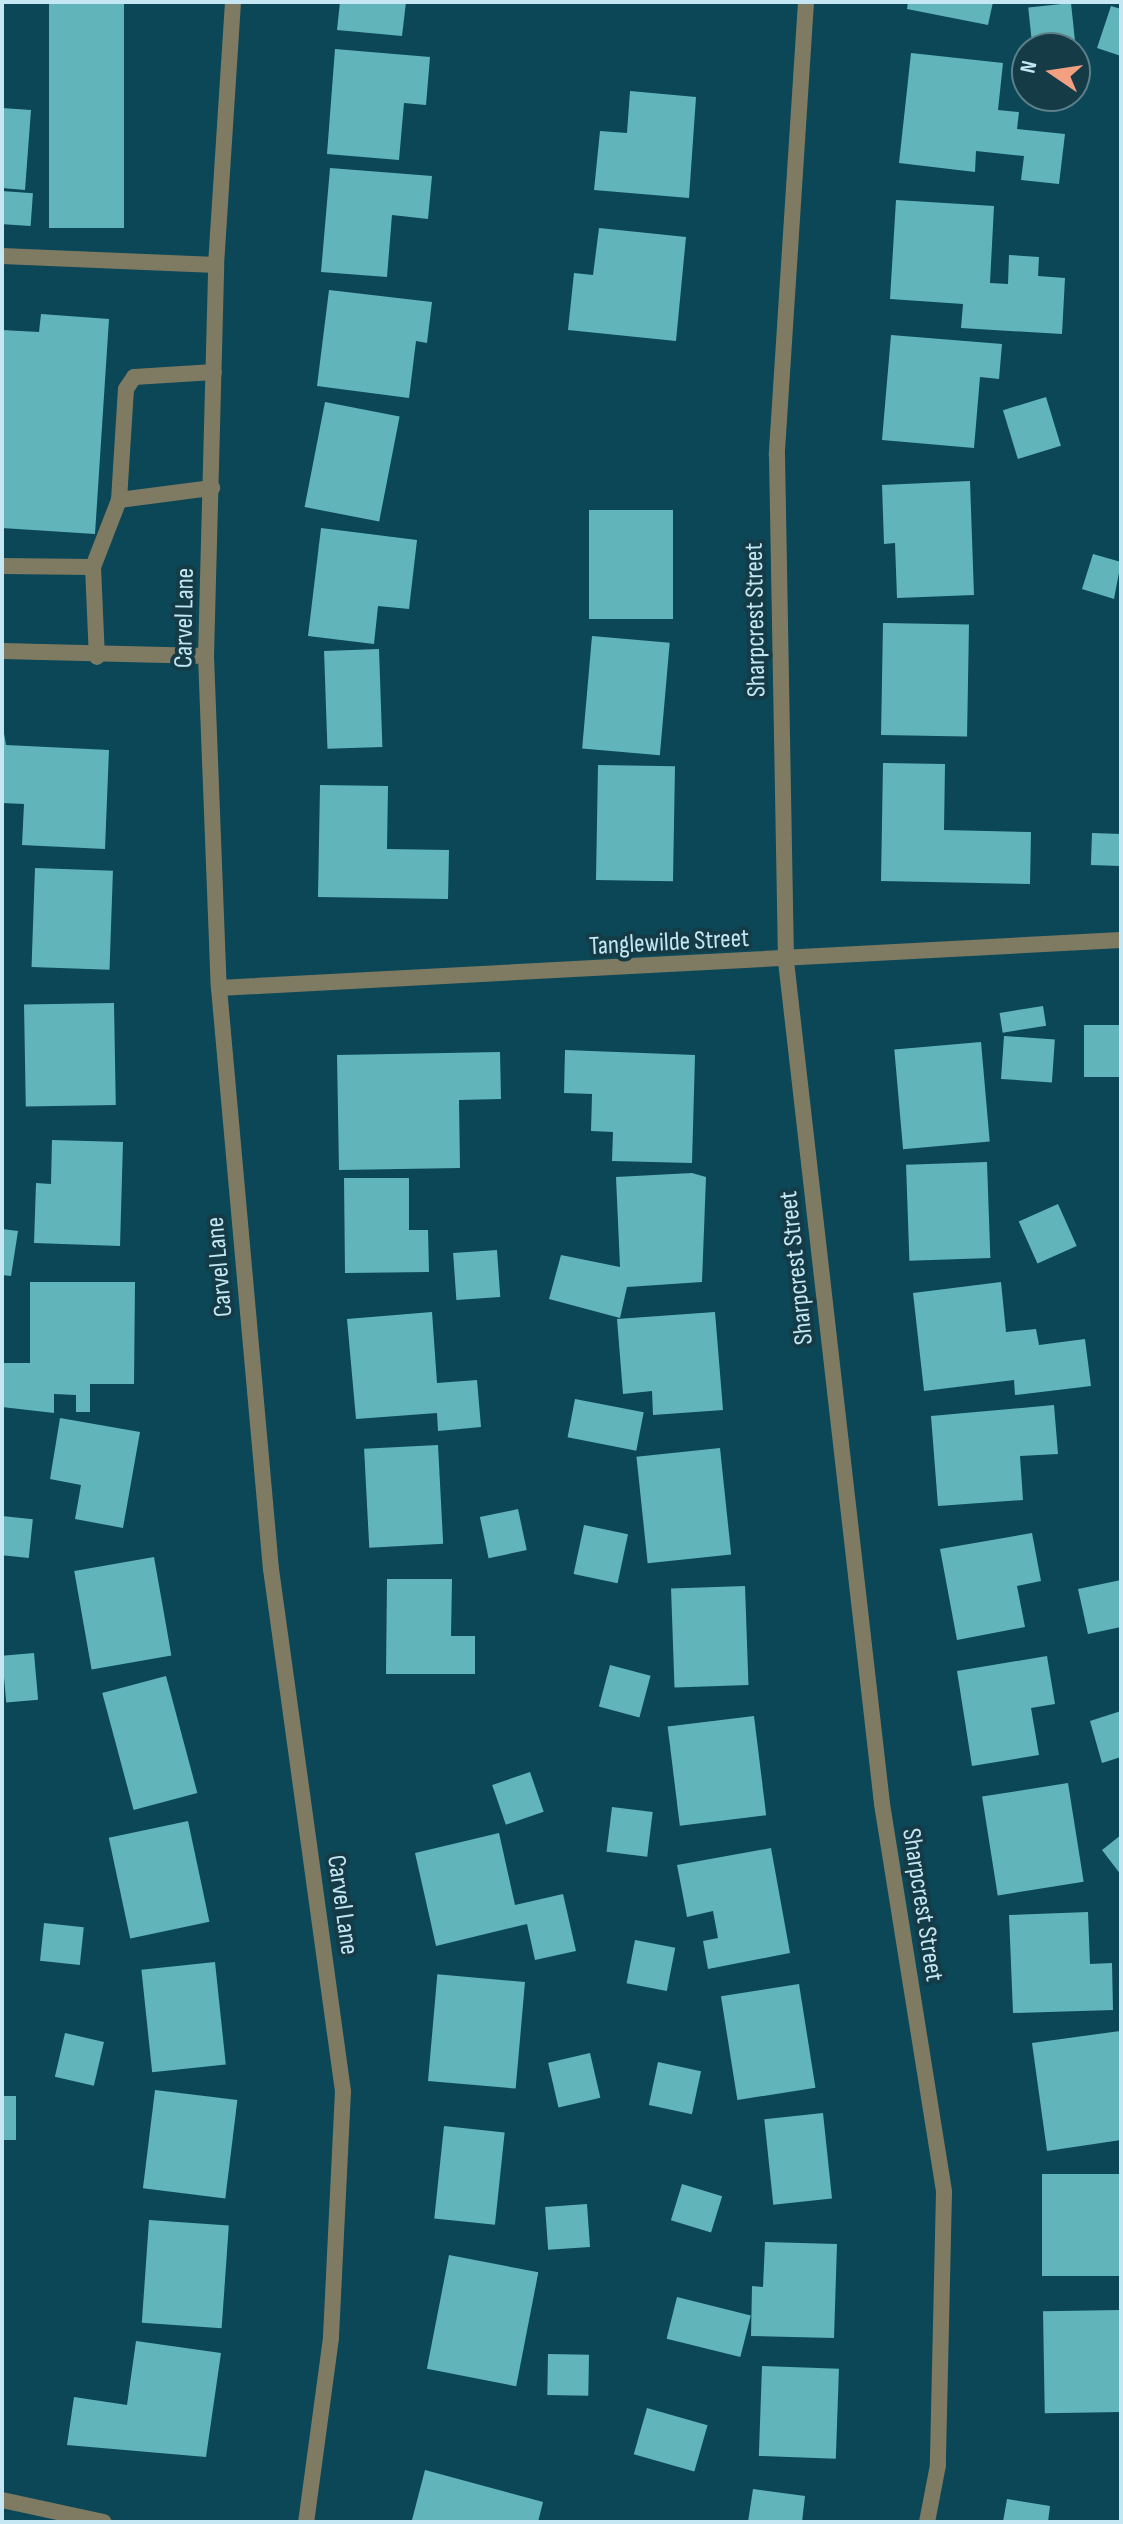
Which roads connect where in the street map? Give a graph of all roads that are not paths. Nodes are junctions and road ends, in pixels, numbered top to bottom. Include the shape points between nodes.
1 (233, 2) edge
2 (806, 2) edge
3 (2, 256) edge
4 (216, 265) junction
5 (214, 372) junction
6 (212, 488) junction
7 (119, 500) junction
8 (2, 566) edge
9 (93, 567) junction
10 (2, 651) edge
11 (206, 656) junction
12 (97, 657) junction
13 (1121, 940) edge
14 (786, 961) junction
15 (219, 988) junction
16 (2, 2500) edge
17 (104, 2522) edge
18 (306, 2522) edge
19 (927, 2522) edge

1 - 4 street, Carvel Lane
2 - 14 street, Sharpcrest Street via 777,455
3 - 4 street
4 - 5 street, Carvel Lane
5 - 6 street, Carvel Lane
5 - 7 street via 134,377 126,389
6 - 7 street
6 - 11 street, Carvel Lane
7 - 9 street
8 - 9 street
9 - 12 street
10 - 12 street
11 - 12 street
11 - 15 street, Carvel Lane
13 - 14 street, Tanglewilde Street
14 - 15 street, Tanglewilde Street
14 - 19 street, Sharpcrest Street via 882,1804 944,2192 938,2465
15 - 18 street, Carvel Lane via 271,1569 343,2091 331,2338
16 - 17 street

